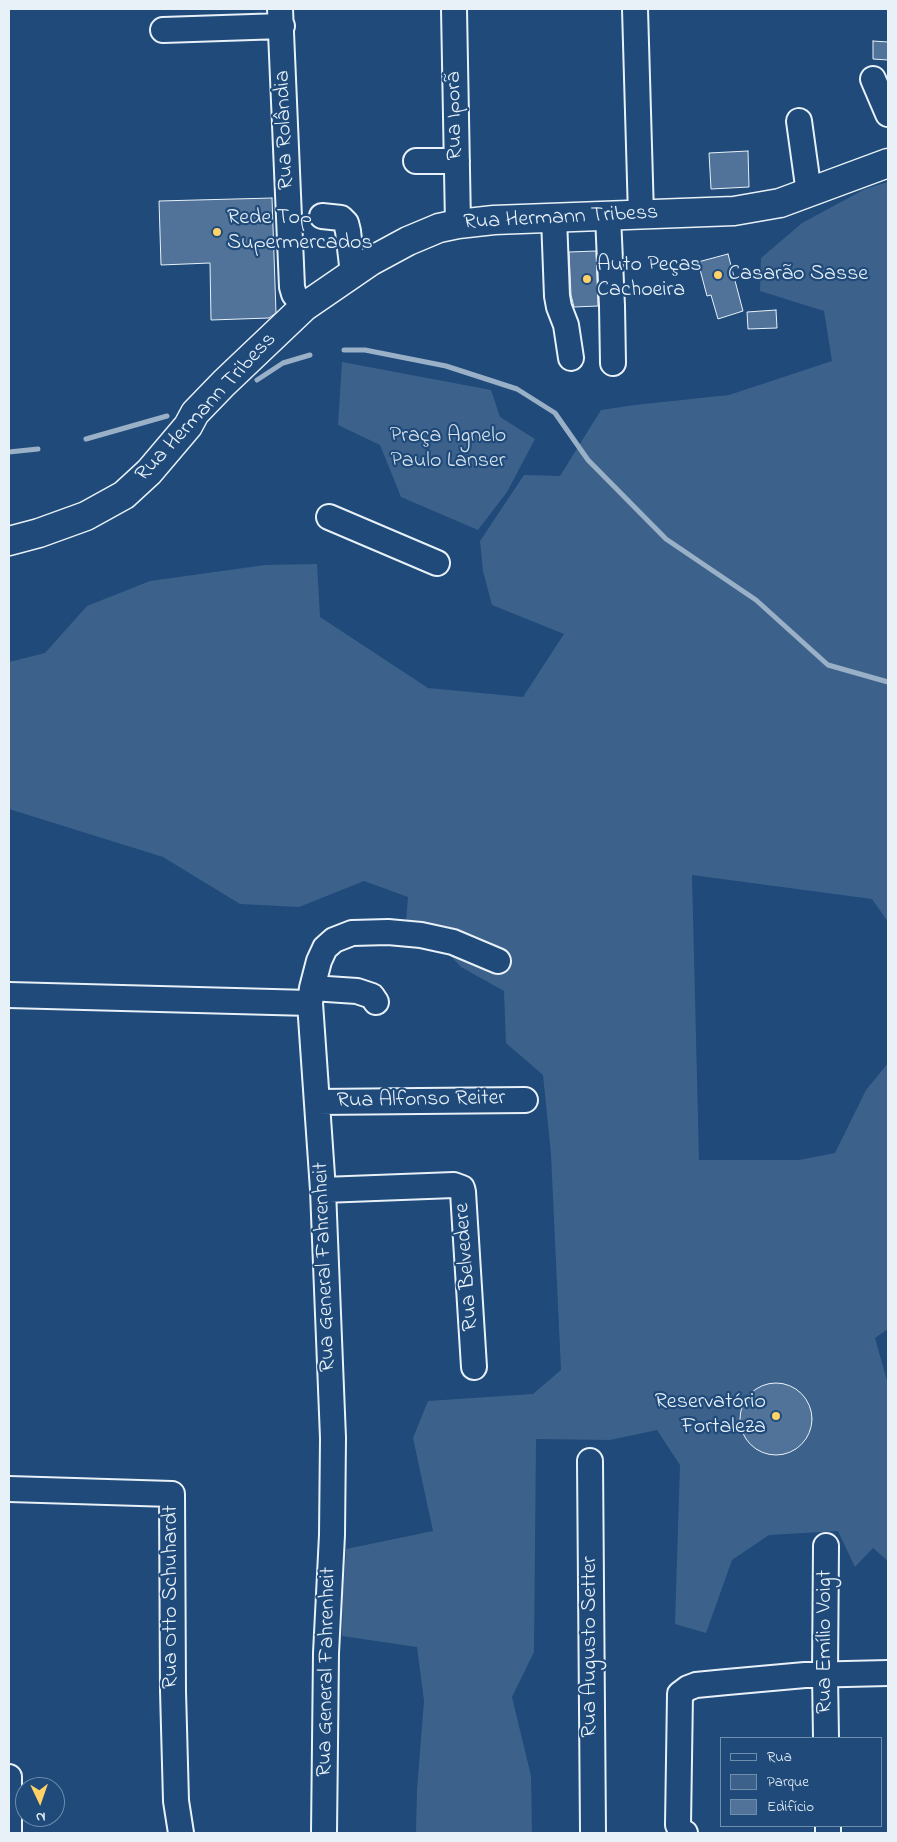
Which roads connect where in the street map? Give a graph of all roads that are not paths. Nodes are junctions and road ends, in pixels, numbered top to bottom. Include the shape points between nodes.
1 (454, 9) edge
2 (634, 9) edge
3 (281, 18) edge
4 (163, 30) dead end
5 (873, 79) dead end
6 (888, 114) edge
7 (799, 121) dead end
8 (416, 161) dead end
9 (457, 161) junction
10 (888, 163) edge
11 (809, 193) junction
12 (641, 215) junction
13 (322, 216) dead end
14 (608, 216) junction
15 (554, 218) junction
16 (458, 224) junction
17 (352, 274) junction
18 (304, 307) junction
19 (572, 358) dead end
20 (613, 363) dead end
21 (329, 517) dead end
22 (9, 541) edge
23 (436, 563) dead end
24 (498, 961) dead end
25 (9, 995) edge
26 (311, 996) junction
27 (376, 1002) dead end
28 (525, 1100) dead end
29 (317, 1102) junction
30 (323, 1190) junction
31 (474, 1367) dead end
32 (590, 1461) dead end
33 (9, 1489) edge
34 (826, 1546) dead end
35 (888, 1673) edge
36 (824, 1675) junction
37 (826, 1737) edge
38 (9, 1777) edge
39 (9, 1794) edge
40 (10, 1833) edge
41 (181, 1833) edge
42 (324, 1833) edge
43 (593, 1833) edge
44 (685, 1833) edge

1 - 9 street, Rua Iporã
2 - 12 street
3 - 4 street
3 - 18 street, Rua Rolândia via 292,287
5 - 6 street
7 - 11 street
8 - 9 street
9 - 16 street, Rua Iporã
10 - 11 main road, Rua Hermann Tribess
11 - 12 main road, Rua Hermann Tribess via 780,203 734,211
12 - 14 main road, Rua Hermann Tribess
13 - 17 street via 341,218 346,224
14 - 15 main road, Rua Hermann Tribess
14 - 20 street
15 - 16 main road, Rua Hermann Tribess
15 - 19 street via 557,296
16 - 17 main road, Rua Hermann Tribess via 408,241
17 - 18 main road, Rua Hermann Tribess
18 - 22 main road, Rua Hermann Tribess via 224,383 149,472 124,495 86,516
21 - 23 street
24 - 26 street, Rua General Fahrenheit via 453,942 421,935 388,932 352,934 334,940 324,948
25 - 26 street
26 - 27 street via 340,989 372,996
26 - 29 street, Rua General Fahrenheit
28 - 29 street, Rua Alfonso Reiter
29 - 30 street, Rua General Fahrenheit
30 - 31 street, Rua Belvedere via 454,1185 462,1188
30 - 42 street, Rua General Fahrenheit via 333,1438
32 - 43 street, Rua Augusto Setter
33 - 41 street, Rua Otto Schuhardt via 172,1494 173,1711 176,1801
34 - 36 street, Rua Emílio Voigt
35 - 36 street
36 - 37 street, Rua Emílio Voigt
36 - 44 street via 696,1685 680,1694 678,1824
38 - 39 street
39 - 40 street

